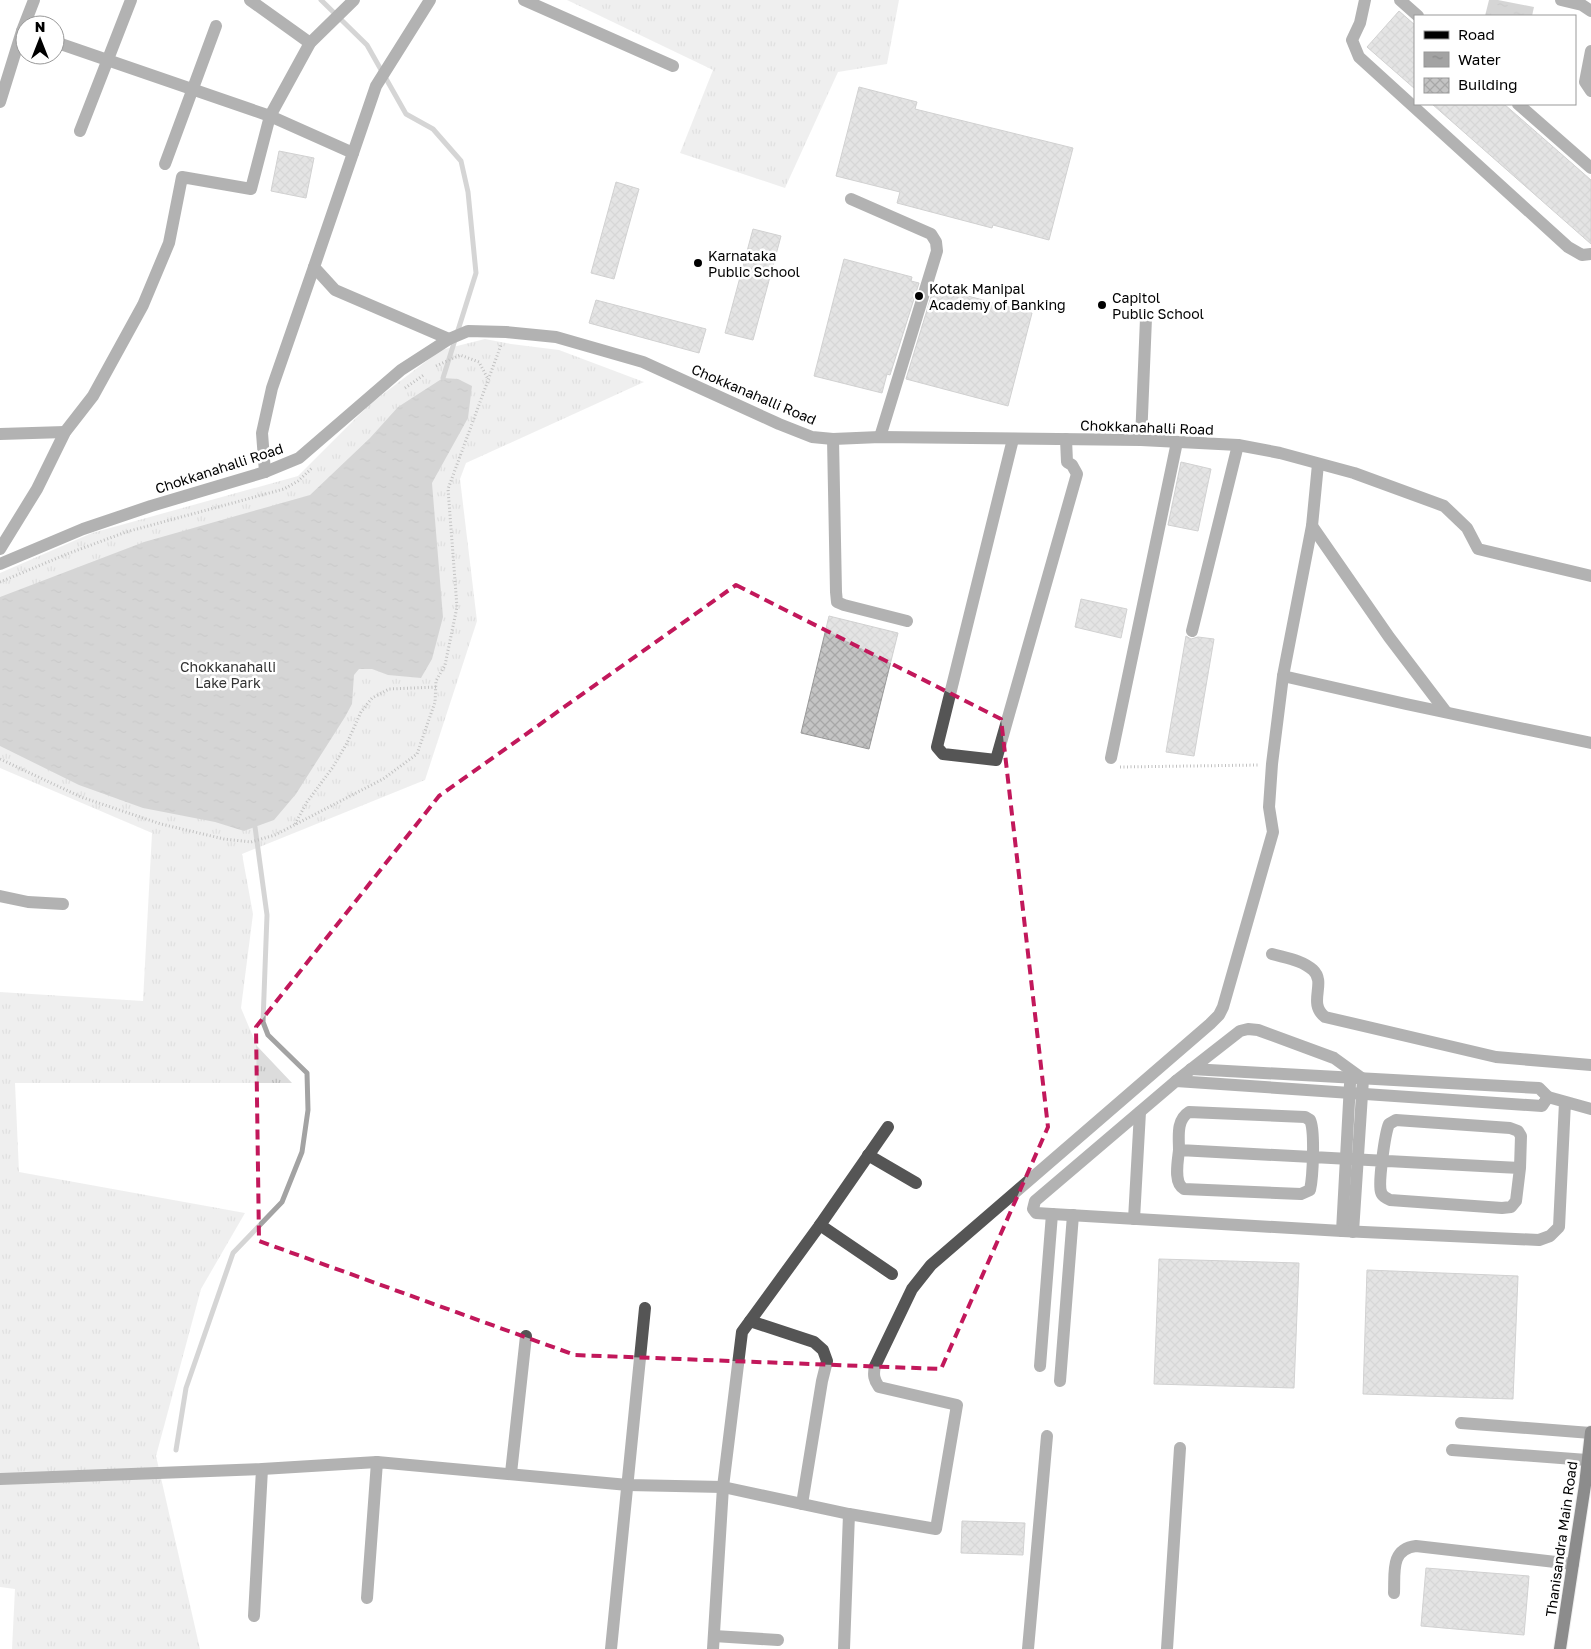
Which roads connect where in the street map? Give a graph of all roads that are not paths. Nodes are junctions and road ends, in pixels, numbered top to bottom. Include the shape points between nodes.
1 (34, 0) edge
2 (131, 0) edge
3 (250, 0) edge
4 (354, 0) edge
5 (430, 0) edge
6 (524, 0) edge
7 (1365, 0) edge
8 (1400, 0) edge
9 (1561, 0) edge
10 (1591, 11) edge
11 (29, 15) edge
12 (1417, 15) edge
13 (216, 26) dead end
14 (310, 43) junction
15 (65, 45) edge
16 (1591, 51) edge
17 (15, 58) edge
18 (108, 60) junction
19 (674, 66) dead end
20 (192, 89) junction
21 (1591, 91) edge
22 (0, 102) edge
23 (1519, 105) edge
24 (270, 116) junction
25 (80, 131) dead end
26 (353, 153) junction
27 (165, 164) dead end
28 (1591, 168) edge
29 (850, 199) dead end
30 (1591, 254) edge
31 (314, 267) junction
32 (1146, 318) dead end
33 (449, 338) junction
34 (65, 432) junction
35 (0, 434) edge
36 (880, 437) junction
37 (1013, 438) junction
38 (833, 439) junction
39 (1066, 439) junction
40 (1141, 440) junction
41 (1177, 442) junction
42 (1238, 445) junction
43 (1318, 464) junction
44 (265, 472) junction
45 (1312, 526) junction
46 (0, 550) edge
47 (0, 564) edge
48 (1591, 576) edge
49 (907, 621) dead end
50 (1192, 631) dead end
51 (1283, 676) junction
52 (1446, 712) junction
53 (1591, 743) edge
54 (1112, 762) road end
55 (0, 896) edge
56 (63, 904) dead end
57 (1272, 954) dead end
58 (1591, 1065) edge
59 (1191, 1069) junction
60 (1357, 1079) junction
61 (1176, 1081) junction
62 (1356, 1092) junction
63 (1548, 1097) junction
64 (1565, 1102) junction
65 (1591, 1109) edge
66 (1140, 1112) junction
67 (888, 1127) dead end
68 (1179, 1150) junction
69 (868, 1155) junction
70 (1312, 1158) junction
71 (1352, 1160) junction
72 (1382, 1162) junction
73 (1520, 1168) junction
74 (916, 1183) dead end
75 (1052, 1214) junction
76 (1073, 1216) junction
77 (1134, 1219) junction
78 (820, 1225) junction
79 (1348, 1231) junction
80 (892, 1274) dead end
81 (645, 1308) dead end
82 (750, 1321) junction
83 (526, 1336) dead end
84 (1040, 1366) dead end
85 (1060, 1381) dead end
86 (1461, 1423) dead end
87 (1591, 1433) edge
88 (1047, 1436) dead end
89 (1180, 1448) dead end
90 (1452, 1450) dead end
91 (1587, 1460) junction
92 (376, 1462) junction
93 (262, 1468) junction
94 (511, 1473) junction
95 (0, 1479) edge
96 (628, 1485) junction
97 (723, 1486) junction
98 (1588, 1486) edge
99 (802, 1504) junction
100 (849, 1514) junction
101 (1573, 1564) junction
102 (1394, 1593) dead end
103 (367, 1598) dead end
104 (254, 1616) dead end
105 (778, 1640) dead end
106 (713, 1643) edge
107 (612, 1649) edge
108 (844, 1649) edge
109 (1028, 1649) edge
110 (1167, 1649) edge
111 (1560, 1649) edge

1 - 11 street
2 - 18 street
3 - 14 street
4 - 14 street
5 - 26 street via 379,82
6 - 19 street
7 - 30 street via 1360,24 1352,40 1359,57 1568,247 1582,255
8 - 12 street
9 - 10 street via 1582,5
13 - 20 street
14 - 24 street
15 - 18 street
16 - 21 street via 1585,82
17 - 22 street
18 - 20 street
18 - 25 street
20 - 24 street
20 - 27 street
23 - 28 street
24 - 26 street
24 - 34 street via 251,190 182,177 169,243 143,305 93,396
26 - 31 street
29 - 36 street via 931,234 936,242 937,251
31 - 33 street via 335,290
31 - 44 street via 272,388 262,433
32 - 40 street
33 - 38 street, Chokkanahalli Road via 468,331 556,337 642,362 779,424 812,437
33 - 44 street, Chokkanahalli Road via 401,370 299,458
34 - 35 street
34 - 46 street via 37,489
36 - 37 street, Chokkanahalli Road
36 - 38 street, Chokkanahalli Road
37 - 39 street, Chokkanahalli Road
37 - 39 street via 937,747 943,754 996,760 1077,474 1067,462
38 - 49 street via 837,602
39 - 40 street, Chokkanahalli Road
40 - 41 street, Chokkanahalli Road
41 - 42 street, Chokkanahalli Road
41 - 54 street
42 - 43 street, Chokkanahalli Road
42 - 50 street
43 - 45 street
43 - 48 street, Chokkanahalli Road via 1354,473 1444,506 1467,528 1478,549
44 - 47 street, Chokkanahalli Road via 84,529
45 - 51 street
45 - 52 street
51 - 52 street
51 - 100 street via 1269,807 1274,832 1228,995 1218,1015 931,1265 912,1289 874,1373 879,1387 957,1405 936,1529
52 - 53 street
55 - 56 street
57 - 58 street via 1312,969 1318,980 1319,1013 1325,1017 1496,1056
59 - 60 street
59 - 60 street via 1240,1031 1248,1029 1334,1058
59 - 61 street
60 - 62 street
60 - 63 street via 1539,1088
61 - 62 street
61 - 66 street
62 - 63 street via 1542,1106
62 - 71 street
63 - 64 street
64 - 65 street
64 - 79 street via 1558,1227 1550,1236 1539,1240
66 - 75 street via 1035,1201 1033,1209 1036,1213
66 - 77 street
67 - 69 street
68 - 70 street
68 - 70 street via 1177,1182 1184,1189 1301,1194 1310,1190
68 - 70 street via 1180,1121 1189,1112 1305,1117 1313,1126
69 - 74 street
69 - 78 street
70 - 71 street
71 - 72 street
71 - 79 street
72 - 73 street
72 - 73 street via 1381,1193 1390,1200 1502,1208 1511,1207 1516,1201
72 - 73 street via 1386,1130 1396,1120 1518,1131 1521,1136
75 - 76 street
75 - 84 street
76 - 77 street
76 - 85 street
77 - 79 street
78 - 80 street
78 - 82 street
81 - 96 street
82 - 97 street via 742,1332
82 - 99 street via 814,1342 823,1350 827,1361
83 - 94 street
86 - 87 street
87 - 91 main road, Thanisandra Main Road
88 - 109 street
89 - 110 street
90 - 91 street
91 - 98 main road, Thanisandra Main Road
92 - 93 street
92 - 94 street
92 - 103 street
93 - 95 street
93 - 104 street
94 - 96 street
96 - 97 street
96 - 107 street
97 - 99 street
97 - 106 street
98 - 101 main road, Thanisandra Main Road
99 - 100 street
100 - 108 street
101 - 102 street via 1406,1547 1399,1553 1396,1563
101 - 111 main road, Thanisandra Main Road
105 - 106 street

